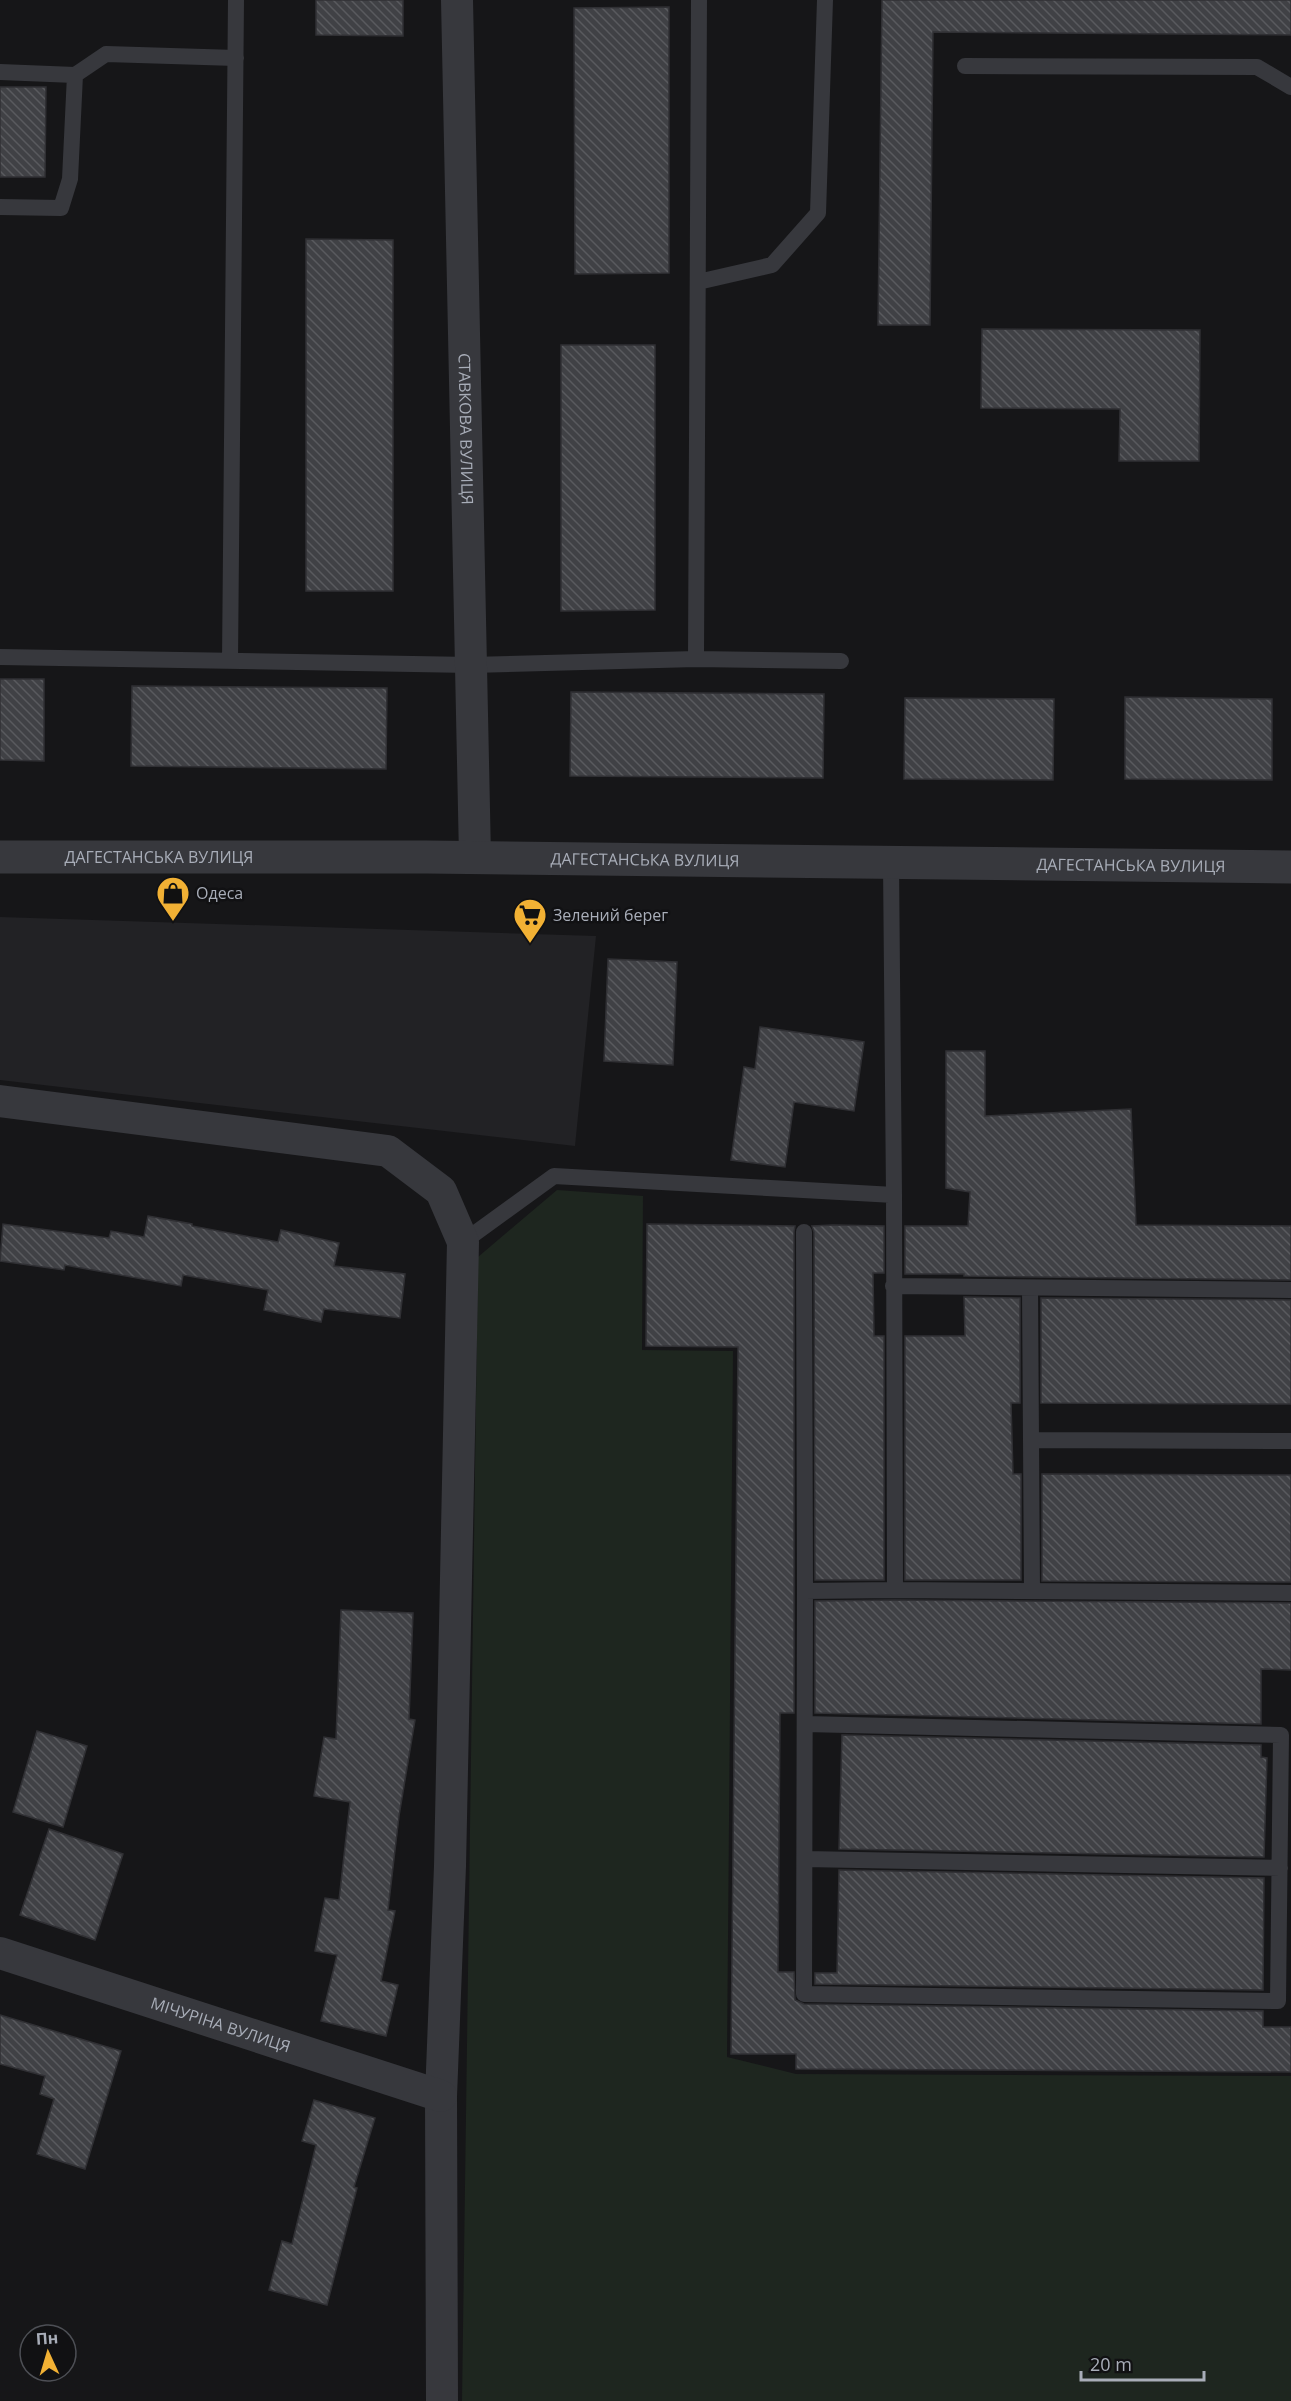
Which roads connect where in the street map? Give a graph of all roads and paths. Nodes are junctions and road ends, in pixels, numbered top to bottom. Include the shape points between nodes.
1 (236, 0) edge
2 (458, 0) edge
3 (699, 0) edge
4 (825, 0) edge
5 (236, 58) junction
6 (965, 66) dead end
7 (0, 72) edge
8 (75, 75) junction
9 (1291, 87) edge
10 (0, 207) edge
11 (698, 282) junction
12 (0, 657) edge
13 (696, 658) junction
14 (230, 661) junction
15 (841, 661) dead end
16 (471, 665) junction
17 (0, 856) edge
18 (475, 857) junction
19 (891, 863) junction
20 (1291, 867) edge
21 (0, 1101) edge
22 (894, 1195) junction
23 (804, 1232) dead end
24 (463, 1242) junction
25 (893, 1286) junction
26 (1030, 1288) junction
27 (1291, 1290) edge
28 (1031, 1440) junction
29 (1291, 1441) edge
30 (895, 1590) junction
31 (806, 1591) junction
32 (1032, 1591) junction
33 (1291, 1593) edge
34 (805, 1724) junction
35 (805, 1859) junction
36 (1280, 1868) junction
37 (0, 1953) edge
38 (441, 2096) junction
39 (442, 2401) edge

1 - 5 lane
2 - 16 street, СТАВКОВА ВУЛИЦЯ
3 - 11 lane
4 - 11 lane via 818,213 772,265
5 - 8 lane via 106,54
5 - 14 lane
6 - 9 lane via 1257,68
7 - 8 lane
8 - 10 lane via 70,179 61,208
11 - 13 lane
12 - 14 lane
13 - 15 lane
13 - 16 lane
14 - 16 lane
16 - 18 street, СТАВКОВА ВУЛИЦЯ
17 - 18 street, ДАГЕСТАНСЬКА ВУЛИЦЯ
18 - 19 street, ДАГЕСТАНСЬКА ВУЛИЦЯ
19 - 20 street, ДАГЕСТАНСЬКА ВУЛИЦЯ
19 - 22 lane
21 - 24 street via 388,1151 441,1191
22 - 24 lane via 554,1176
22 - 25 lane
23 - 31 lane
24 - 38 street via 450,1866
25 - 26 lane
25 - 30 lane
26 - 27 lane
26 - 28 lane
28 - 29 lane
28 - 32 lane
30 - 31 lane
30 - 32 lane
31 - 34 lane
32 - 33 lane
34 - 35 lane
34 - 36 lane via 1281,1735
35 - 36 lane
35 - 36 lane via 804,1994 1278,2001
37 - 38 street, МІЧУРІНА ВУЛИЦЯ
38 - 39 street

